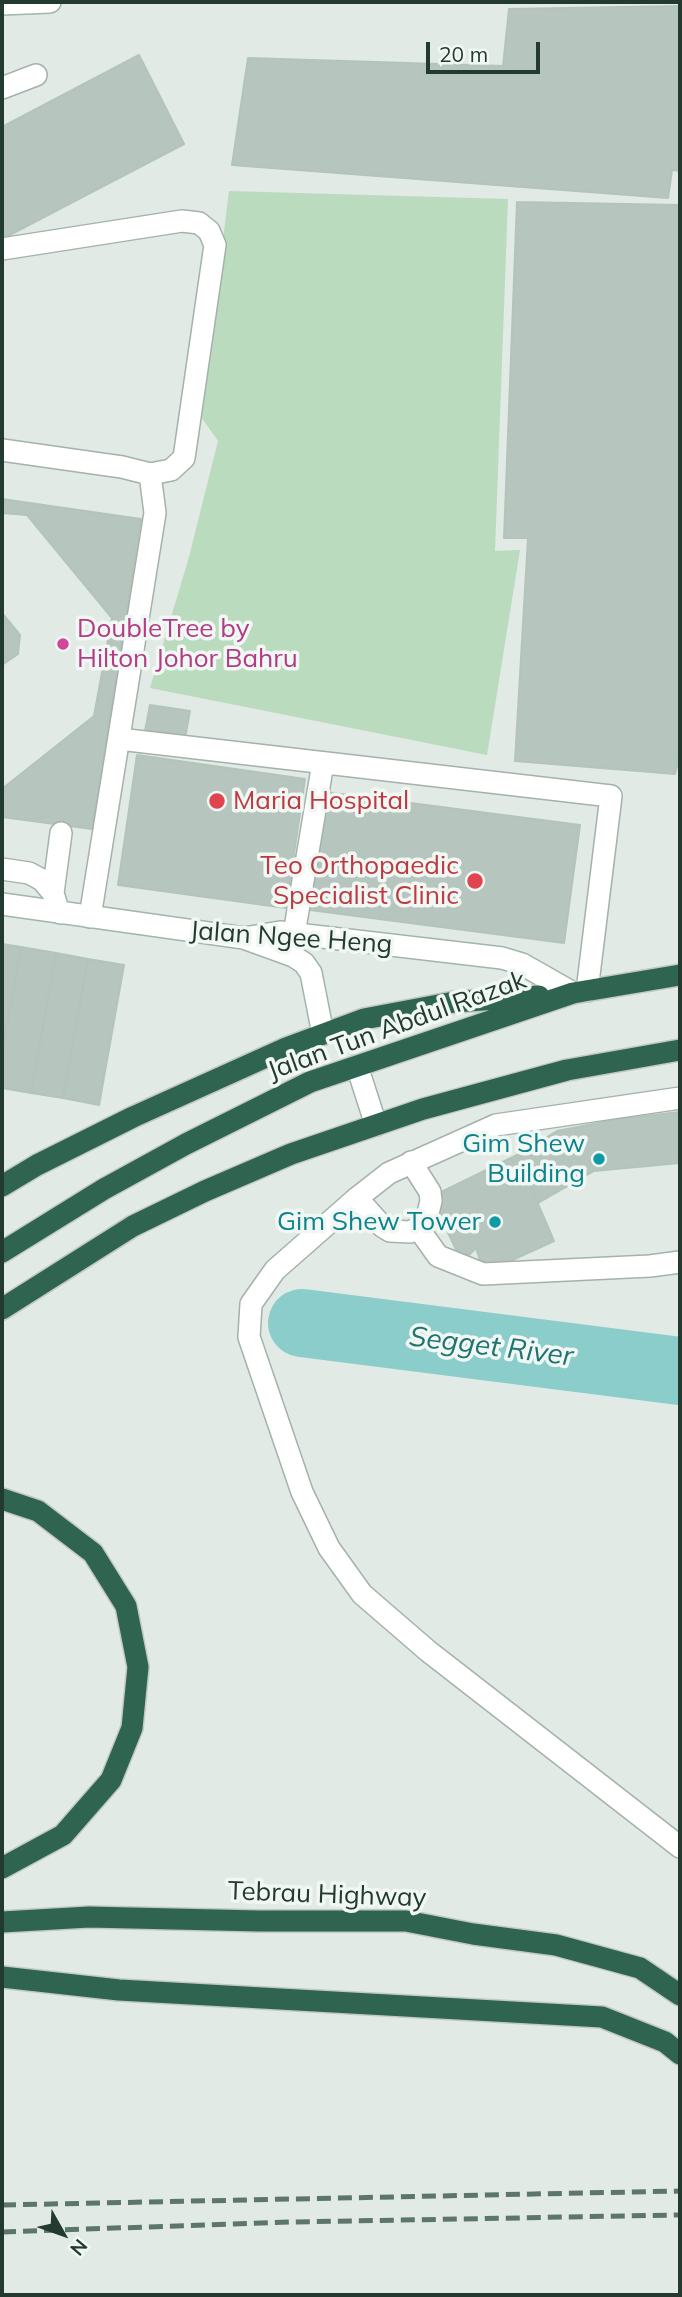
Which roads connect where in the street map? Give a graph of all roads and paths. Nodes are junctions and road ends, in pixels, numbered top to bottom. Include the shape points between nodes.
1 (50, 2) edge
2 (2, 4) edge
3 (36, 75) dead end
4 (2, 88) edge
5 (2, 249) edge
6 (2, 450) edge
7 (150, 474) junction
8 (119, 739) junction
9 (323, 762) junction
10 (61, 832) dead end
11 (2, 869) edge
12 (57, 903) junction
13 (2, 904) edge
14 (90, 917) junction
15 (294, 934) junction
16 (244, 938) junction
17 (680, 975) edge
18 (580, 992) junction
19 (323, 1034) junction
20 (680, 1050) edge
21 (357, 1066) junction
22 (680, 1098) edge
23 (376, 1125) junction
24 (411, 1162) junction
25 (2, 1186) edge
26 (358, 1198) junction
27 (418, 1228) junction
28 (2, 1252) edge
29 (680, 1262) edge
30 (2, 1308) edge
31 (2, 1499) edge
32 (680, 1847) edge
33 (2, 1868) edge
34 (2, 1922) edge
35 (2, 1977) edge
36 (680, 1995) edge
37 (680, 2054) edge

1 - 2 street
3 - 4 street
5 - 7 street via 182,222 199,223 209,231 215,244 184,458 171,470
6 - 7 street
7 - 8 street via 155,513
8 - 9 street
8 - 14 street
9 - 15 street
9 - 18 street via 611,796
10 - 12 street
11 - 12 street via 42,880
12 - 13 street, Jalan Ngee Heng
12 - 14 street, Jalan Ngee Heng
14 - 16 street, Jalan Ngee Heng
15 - 16 street, Jalan Ngee Heng
15 - 18 street, Jalan Ngee Heng via 502,958
16 - 19 street via 304,963 311,973
17 - 18 highway, Jalan Tun Abdul Razak
18 - 19 highway via 454,1002 364,1019
18 - 21 highway, Jalan Tun Abdul Razak
19 - 25 highway via 133,1117
20 - 23 highway via 567,1070
21 - 23 street
21 - 28 highway, Jalan Tun Abdul Razak via 310,1082 186,1144
22 - 24 street via 496,1125
23 - 30 highway via 291,1154 133,1226
24 - 26 street via 388,1173
24 - 27 street via 430,1192 426,1221
26 - 27 street via 390,1231
26 - 32 street via 275,1270 251,1304 249,1337 302,1492 329,1548 362,1594 428,1651
27 - 29 street via 438,1256 483,1274
31 - 33 highway via 38,1511 93,1553 126,1606 138,1667 132,1728 111,1780 63,1835
34 - 36 highway, Tebrau Highway via 89,1917 406,1920 556,1945 640,1968
35 - 37 highway via 119,1990 602,2017 665,2042

